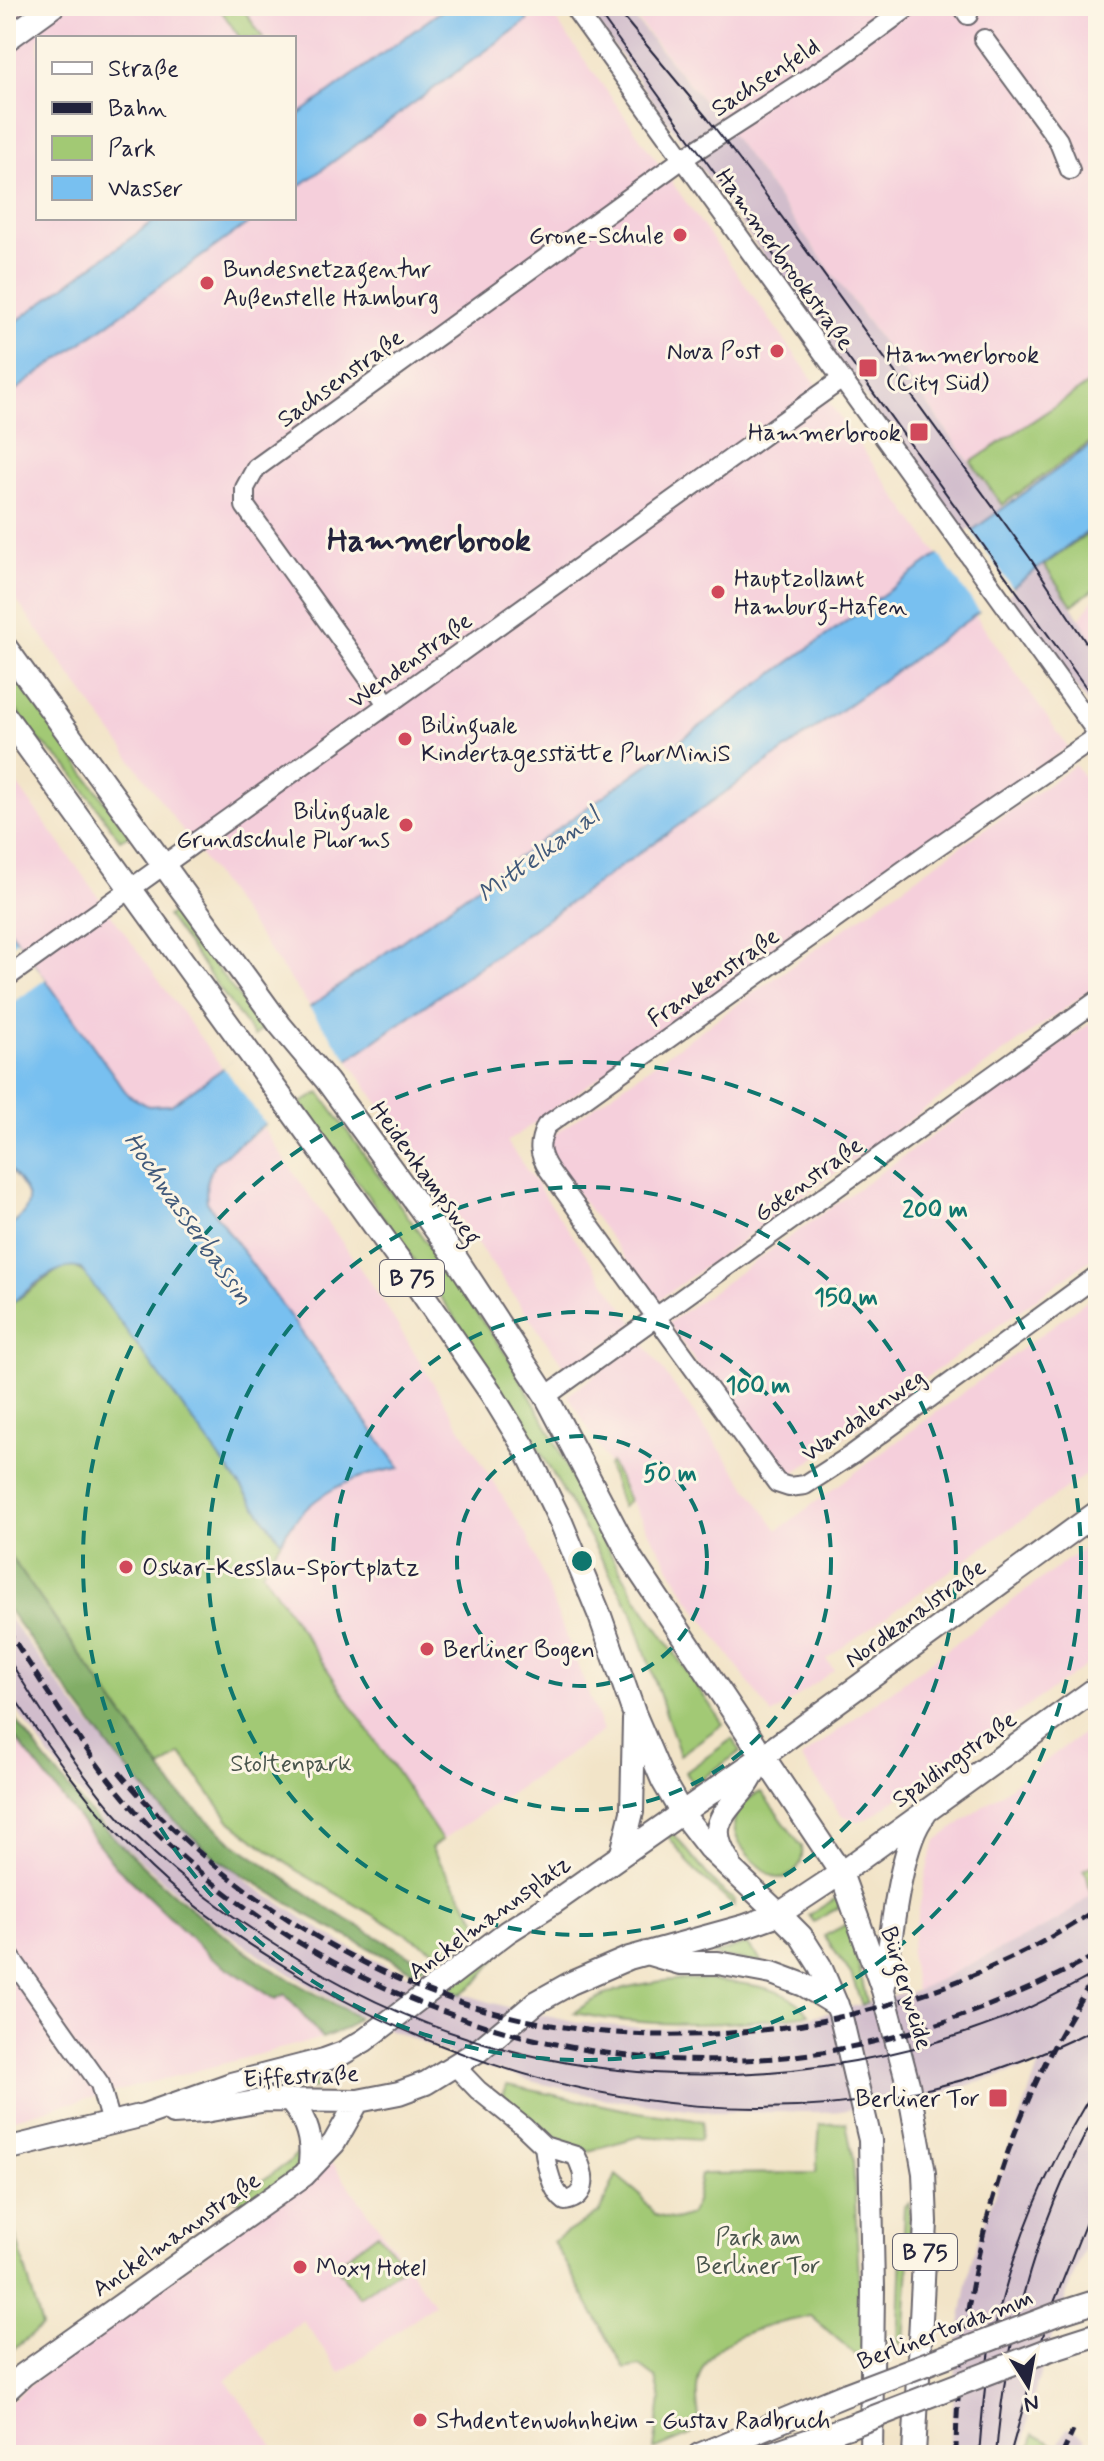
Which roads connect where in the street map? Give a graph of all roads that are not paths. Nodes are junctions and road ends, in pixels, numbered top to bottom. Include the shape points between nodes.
1 (53, 6) edge
2 (573, 6) edge
3 (910, 6) edge
4 (9, 30) edge
5 (984, 39) dead end
6 (684, 158) junction
7 (1070, 170) dead end
8 (842, 379) junction
9 (6, 648) edge
10 (388, 705) junction
11 (6, 717) edge
12 (1098, 735) edge
13 (164, 866) junction
14 (131, 889) junction
15 (6, 978) edge
16 (1098, 1000) edge
17 (1098, 1275) edge
18 (657, 1317) junction
19 (546, 1396) junction
20 (1098, 1512) edge
21 (1098, 1687) edge
22 (634, 1713) junction
23 (763, 1756) junction
24 (930, 1808) junction
25 (681, 1812) junction
26 (622, 1853) junction
27 (735, 1872) junction
28 (841, 1873) junction
29 (779, 1914) junction
30 (6, 1951) edge
31 (646, 1953) junction
32 (883, 1990) junction
33 (838, 2006) junction
34 (324, 2060) joint
35 (455, 2066) junction
36 (289, 2100) junction
37 (358, 2101) junction
38 (144, 2115) junction
39 (111, 2123) junction
40 (544, 2146) dead end
41 (6, 2149) edge
42 (309, 2170) junction
43 (1096, 2302) edge
44 (1098, 2334) edge
45 (6, 2391) edge
46 (798, 2450) edge
47 (699, 2455) edge
48 (766, 2455) edge
49 (871, 2455) edge
50 (914, 2455) edge

1 - 4 main road
2 - 6 street, Hammerbrookstraße
3 - 6 street, Sachsenfeld
5 - 7 street via 1058,140
6 - 8 street, Hammerbrookstraße
6 - 10 street, Sachsenstraße via 256,468 245,488 245,506
8 - 10 street, Wendenstraße
8 - 12 street, Hammerbrookstraße
9 - 13 main road, Heidenkampsweg / B 75
10 - 13 street, Wendenstraße
11 - 14 main road, B 75
12 - 18 street, Frankenstraße via 546,1126 540,1155
13 - 14 street, Wendenstraße
13 - 19 main road, Heidenkampsweg / B 75 via 452,1252
14 - 15 street, Wendenstraße
14 - 22 main road, B 75 via 491,1393 557,1512
16 - 18 street, Gotenstraße
17 - 18 street, Wandalenweg via 853,1454 794,1487 777,1483
18 - 19 street, Gotenstraße
19 - 23 main road, Heidenkampsweg / B 75 via 632,1560
20 - 23 main road, Nordkanalstraße
21 - 24 main road, Spaldingstraße
22 - 25 main road, B 75
22 - 26 main road via 632,1812
23 - 25 main road, Anckelmannsplatz
23 - 27 main road via 720,1818 719,1842
23 - 28 main road, B 75
24 - 28 main road, Spaldingstraße
24 - 32 main road via 914,1832
25 - 26 main road, Anckelmannsplatz
25 - 27 main road, B 75
26 - 34 main road, Anckelmannsplatz via 365,2040
27 - 29 main road, B 75
28 - 29 main road
28 - 32 main road, Bürgerweide / B 75
29 - 31 main road
29 - 33 main road, B 75 via 801,1936
30 - 39 street via 100,2084
31 - 33 main road via 680,1963 718,1963 772,1973
31 - 35 main road via 537,2002
32 - 50 main road, Bürgerweide / B 75 via 916,2122 927,2207
33 - 49 main road, B 75 via 870,2140
34 - 38 main road, Eiffestraße via 231,2084
35 - 37 main road, Eiffestraße via 414,2088
35 - 40 street
36 - 37 main road, Eiffestraße
36 - 38 main road, Eiffestraße
36 - 42 main road via 307,2126
37 - 42 main road, Anckelmannstraße via 334,2143
38 - 39 main road, Eiffestraße
39 - 41 main road, Eiffestraße
42 - 45 main road, Anckelmannstraße
43 - 47 main road, Berlinertordamm, bridge via 811,2407
44 - 46 main road, bridge
46 - 48 main road

